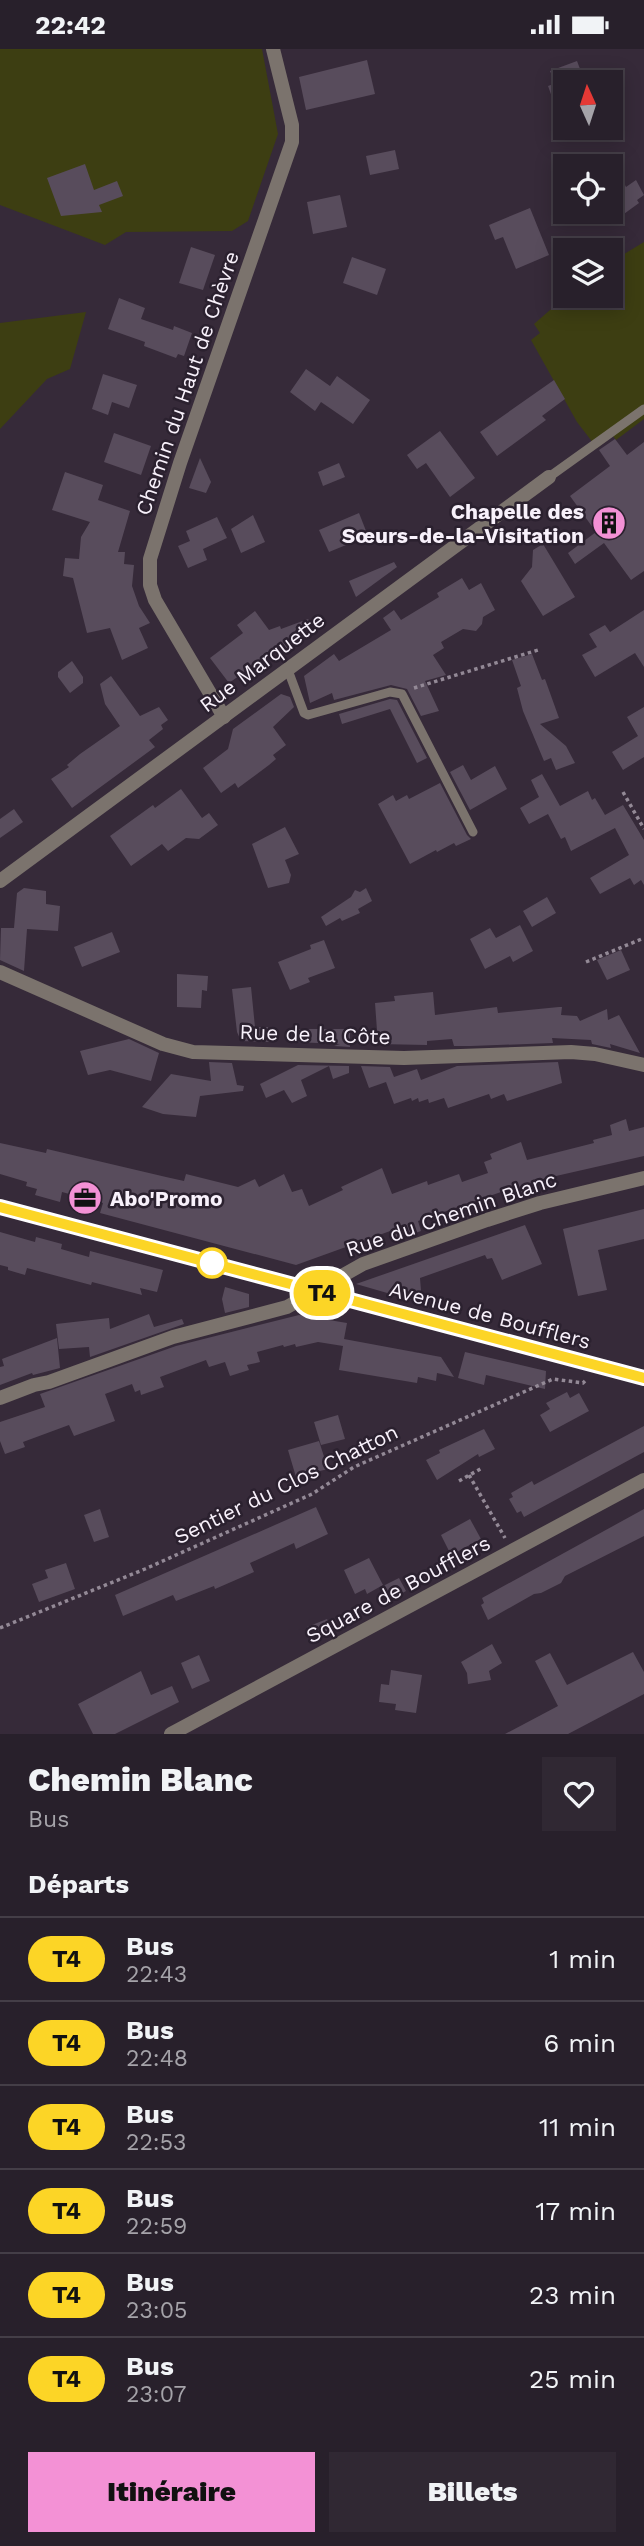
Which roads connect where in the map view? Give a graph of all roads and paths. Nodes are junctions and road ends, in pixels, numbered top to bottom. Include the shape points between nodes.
1 (274, 49) edge
2 (644, 409) edge
3 (549, 477) joint
4 (538, 650) dead end
5 (288, 670) junction
6 (398, 692) junction
7 (225, 717) junction
8 (623, 792) dead end
9 (644, 829) edge
10 (473, 832) dead end
11 (0, 881) edge
12 (644, 938) edge
13 (586, 962) dead end
14 (0, 972) edge
15 (644, 1065) edge
16 (644, 1178) edge
17 (0, 1207) edge
18 (314, 1291) junction
19 (644, 1378) edge
20 (585, 1381) dead end
21 (0, 1398) edge
22 (482, 1468) dead end
23 (470, 1475) junction
24 (644, 1480) edge
25 (459, 1481) dead end
26 (506, 1540) dead end
27 (0, 1628) edge
28 (171, 1734) edge

1 - 7 street, Chemin du Haut de Chèvre via 292,142 149,569 161,612
2 - 3 lane
3 - 5 street, Rue Marquette
4 - 6 path
5 - 6 lane via 308,715
5 - 7 street, Rue Marquette
6 - 10 lane
7 - 11 street, Rue Marquette
8 - 9 path
12 - 13 path
14 - 15 street, Rue de la Côte via 163,1044 193,1052 404,1058 571,1052
16 - 18 street, Rue du Chemin Blanc via 487,1220 363,1264
17 - 18 street, Avenue de Boufflers
18 - 19 street, Avenue de Boufflers
18 - 21 street, Rue du Chemin Blanc via 288,1307 173,1337
20 - 27 path, Sentier du Clos Chatton via 553,1379 354,1467 312,1494
22 - 23 path
23 - 25 path
23 - 26 path
24 - 28 street, Square de Boufflers

